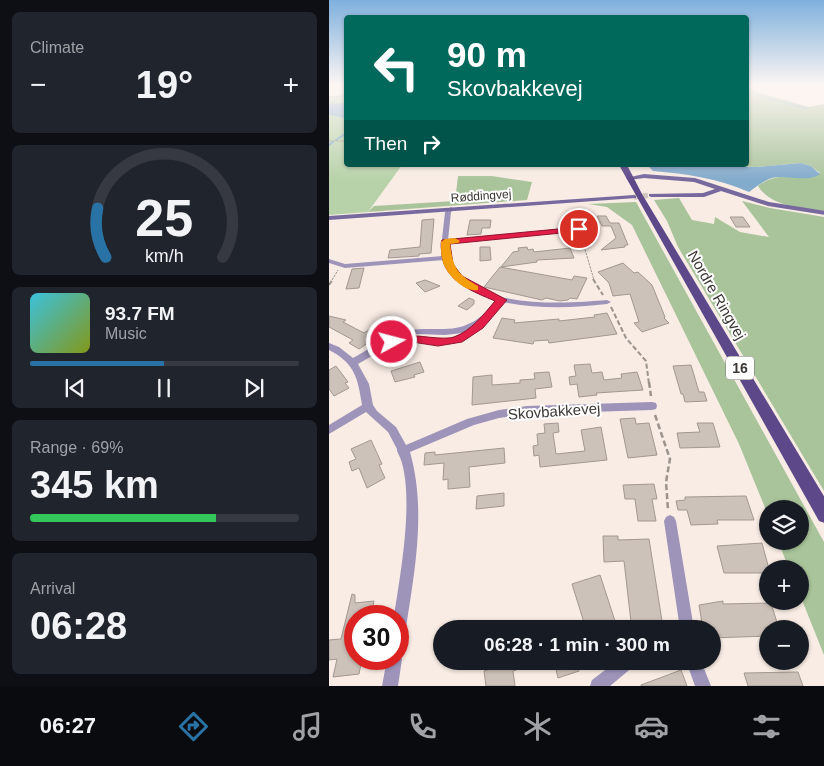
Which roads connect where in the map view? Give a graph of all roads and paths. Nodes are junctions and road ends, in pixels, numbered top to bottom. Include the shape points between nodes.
1 (329, 141) edge
2 (344, 141) edge
3 (625, 167) edge
4 (631, 167) edge
5 (634, 178) junction
6 (723, 188) junction
7 (651, 195) tunnel mouth
8 (634, 197) tunnel mouth
9 (451, 209) junction
10 (824, 213) edge
11 (329, 218) edge
12 (579, 229) joint
13 (445, 242) junction
14 (447, 258) junction
15 (329, 261) edge
16 (342, 265) junction
17 (329, 285) edge
18 (501, 300) junction
19 (607, 302) junction
20 (329, 346) edge
21 (352, 362) junction
22 (368, 406) junction
23 (652, 406) junction
24 (329, 430) edge
25 (402, 451) junction
26 (824, 515) edge
27 (670, 521) joint
28 (402, 605) edge
29 (686, 620) edge
30 (392, 670) edge
31 (618, 670) edge
32 (697, 670) edge
33 (390, 686) edge
34 (598, 686) edge
35 (703, 686) edge

1 - 2 path
3 - 5 main road, Nordre Ringvej / 16
4 - 5 main road, Nordre Ringvej / 16
5 - 6 street via 695,180
5 - 26 main road, Nordre Ringvej / 16
6 - 7 street via 704,194
6 - 10 street via 768,204
8 - 9 street, Røddingvej
9 - 11 street, Røddingvej
9 - 13 street
12 - 13 street
12 - 19 path via 593,278
13 - 14 street
14 - 16 street
14 - 18 street via 459,278
15 - 16 street
16 - 17 path
18 - 19 street via 549,306
18 - 21 street via 479,326 458,340 392,342
19 - 23 path via 626,338 646,361
20 - 21 street
21 - 22 street via 360,373
22 - 24 street
22 - 25 street via 395,433
23 - 25 street, Skovbakkevej via 527,410 499,414 471,422
23 - 27 path via 670,459 666,482
25 - 28 street via 409,468 413,515
27 - 29 street
30 - 33 street
31 - 34 street
32 - 35 street

